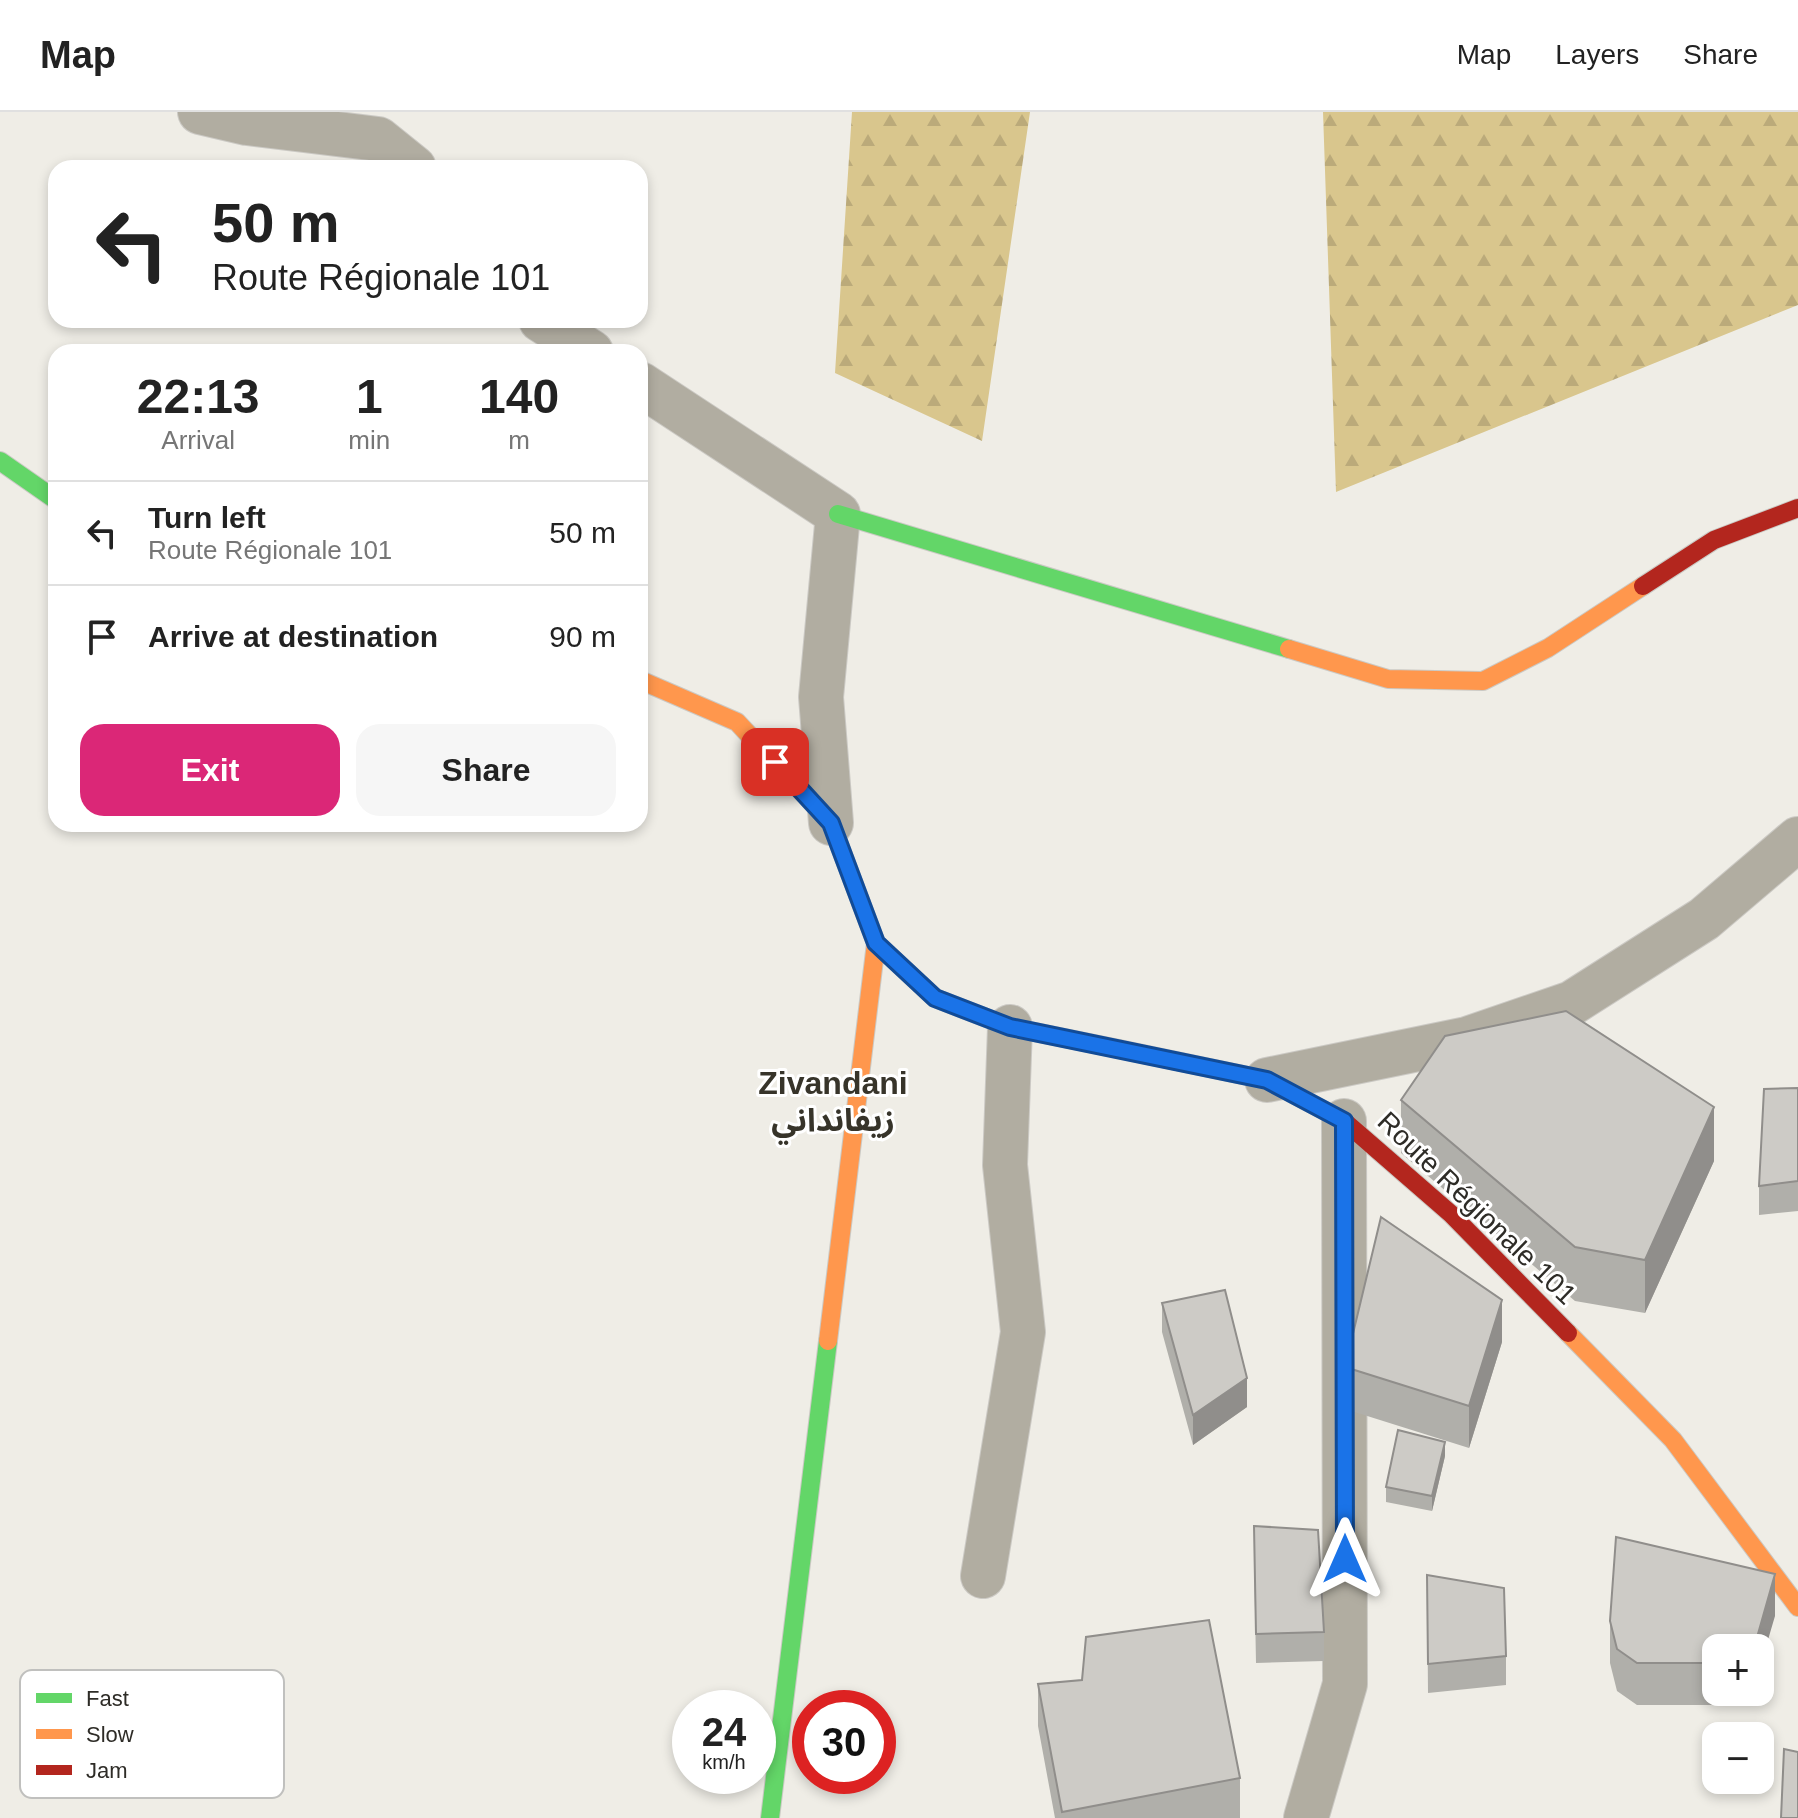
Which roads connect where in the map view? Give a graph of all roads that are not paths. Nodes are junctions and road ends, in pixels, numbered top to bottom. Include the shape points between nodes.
1 (200, 112) edge
2 (404, 160) edge
3 (554, 328) edge
4 (578, 344) edge
5 (648, 389) edge
6 (0, 461) edge
7 (48, 494) edge
8 (1798, 508) edge
9 (838, 514) junction
10 (648, 683) edge
11 (831, 823) junction
12 (1798, 839) edge
13 (876, 943) junction
14 (1010, 1027) junction
15 (1267, 1080) junction
16 (1344, 1121) junction
17 (983, 1576) dead end
18 (1798, 1607) edge
19 (770, 1818) edge
20 (1306, 1818) edge

1 - 2 street via 378,139
3 - 4 street
5 - 9 street
6 - 7 street
8 - 9 street via 1714,540 1548,648 1483,681 1388,679
9 - 11 street via 821,697
10 - 11 street, Route Régionale 101 via 737,722
11 - 13 street, Route Régionale 101
12 - 15 street via 1704,919 1572,1003 1467,1039
13 - 14 street, Route Régionale 101 via 935,998
13 - 19 street
14 - 15 street, Route Régionale 101
14 - 17 street via 1005,1165 1023,1332
15 - 16 street, Route Régionale 101
16 - 18 street, Route Régionale 101 via 1451,1214 1673,1440
16 - 20 street via 1345,1684

